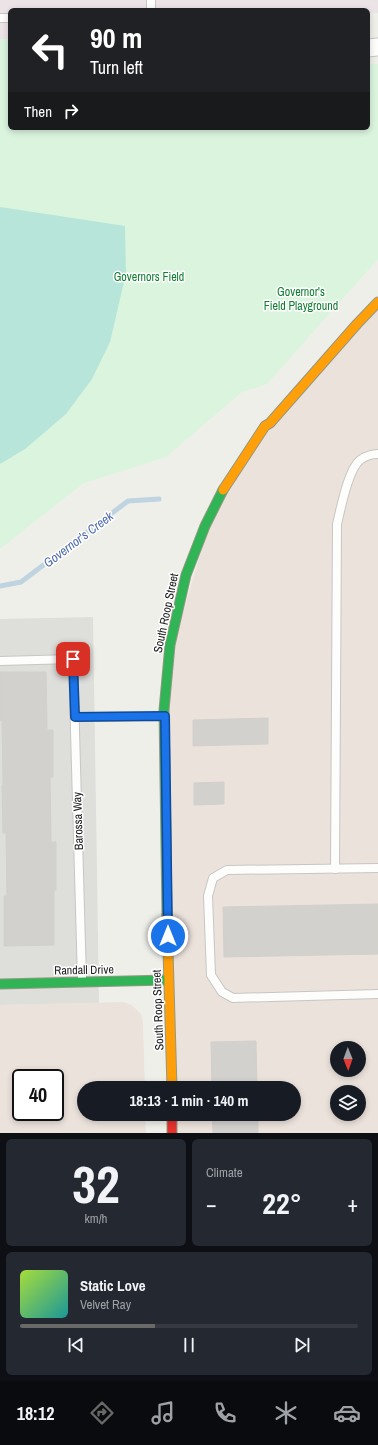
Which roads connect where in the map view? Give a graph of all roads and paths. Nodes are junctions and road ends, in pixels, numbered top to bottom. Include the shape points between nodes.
1 (378, 302) edge
2 (378, 454) edge
3 (0, 661) edge
4 (165, 716) junction
5 (75, 717) junction
6 (378, 868) edge
7 (335, 869) junction
8 (168, 980) junction
9 (82, 982) junction
10 (0, 984) edge
11 (378, 994) edge
12 (172, 1081) edge
13 (172, 1121) edge
14 (172, 1133) edge

1 - 4 street, South Roop Street via 266,426 221,493 186,575 170,645
2 - 7 lane via 360,460 351,471 337,524
3 - 5 lane, Barossa Way via 73,659
4 - 5 lane
4 - 8 street, South Roop Street
5 - 9 lane, Barossa Way
6 - 7 lane
7 - 11 lane via 226,870 213,878 208,896 211,975 222,992 233,998
8 - 9 street, Randall Drive
8 - 12 street, South Roop Street
9 - 10 street, Randall Drive
13 - 14 street

